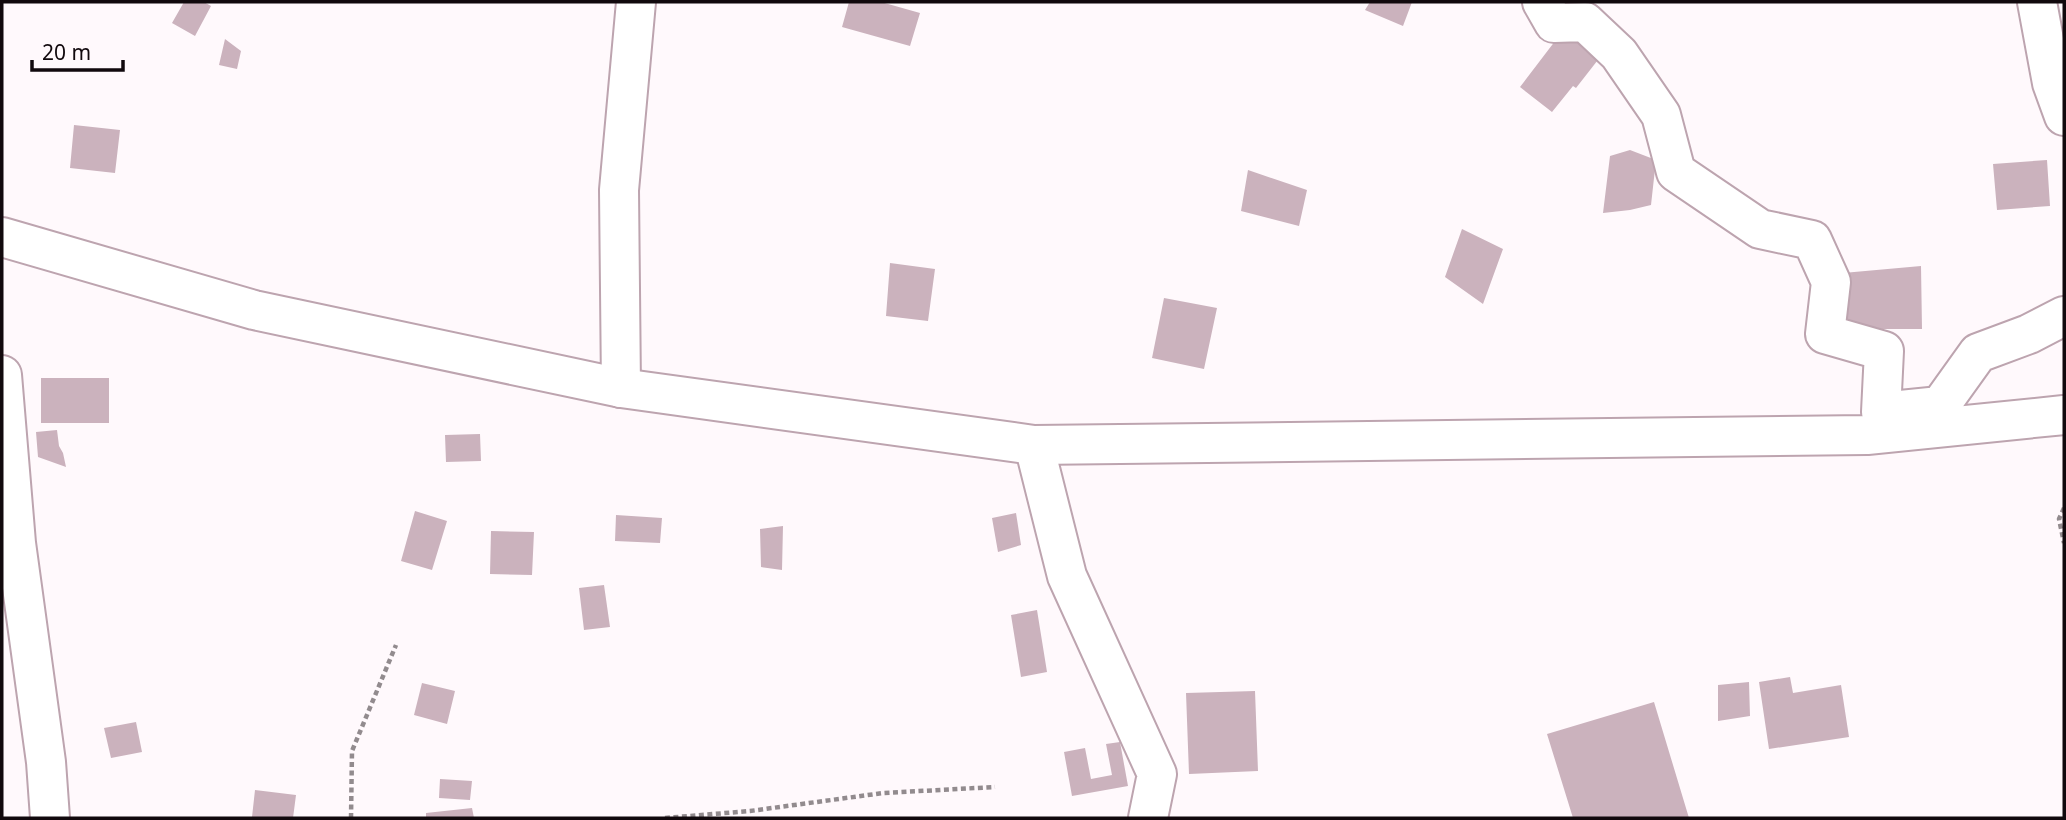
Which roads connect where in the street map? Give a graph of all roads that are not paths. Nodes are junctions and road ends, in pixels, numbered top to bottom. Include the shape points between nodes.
1 (636, 2) edge
2 (1542, 2) edge
3 (2037, 2) edge
4 (2064, 116) edge
5 (2, 237) edge
6 (2064, 316) edge
7 (2, 375) edge
8 (621, 388) junction
9 (2064, 415) edge
10 (1034, 446) junction
11 (50, 818) edge
12 (1148, 818) edge

1 - 8 street via 619,190
2 - 6 street via 1554,23 1584,22 1619,54 1661,115 1676,172 1760,229 1812,240 1830,282 1825,334 1884,351 1881,412 1940,406 1978,353
3 - 4 street via 2052,83
5 - 8 street via 254,310
7 - 11 street via 16,543
8 - 10 street
9 - 10 street via 1867,435
10 - 12 street via 1067,576 1157,774

